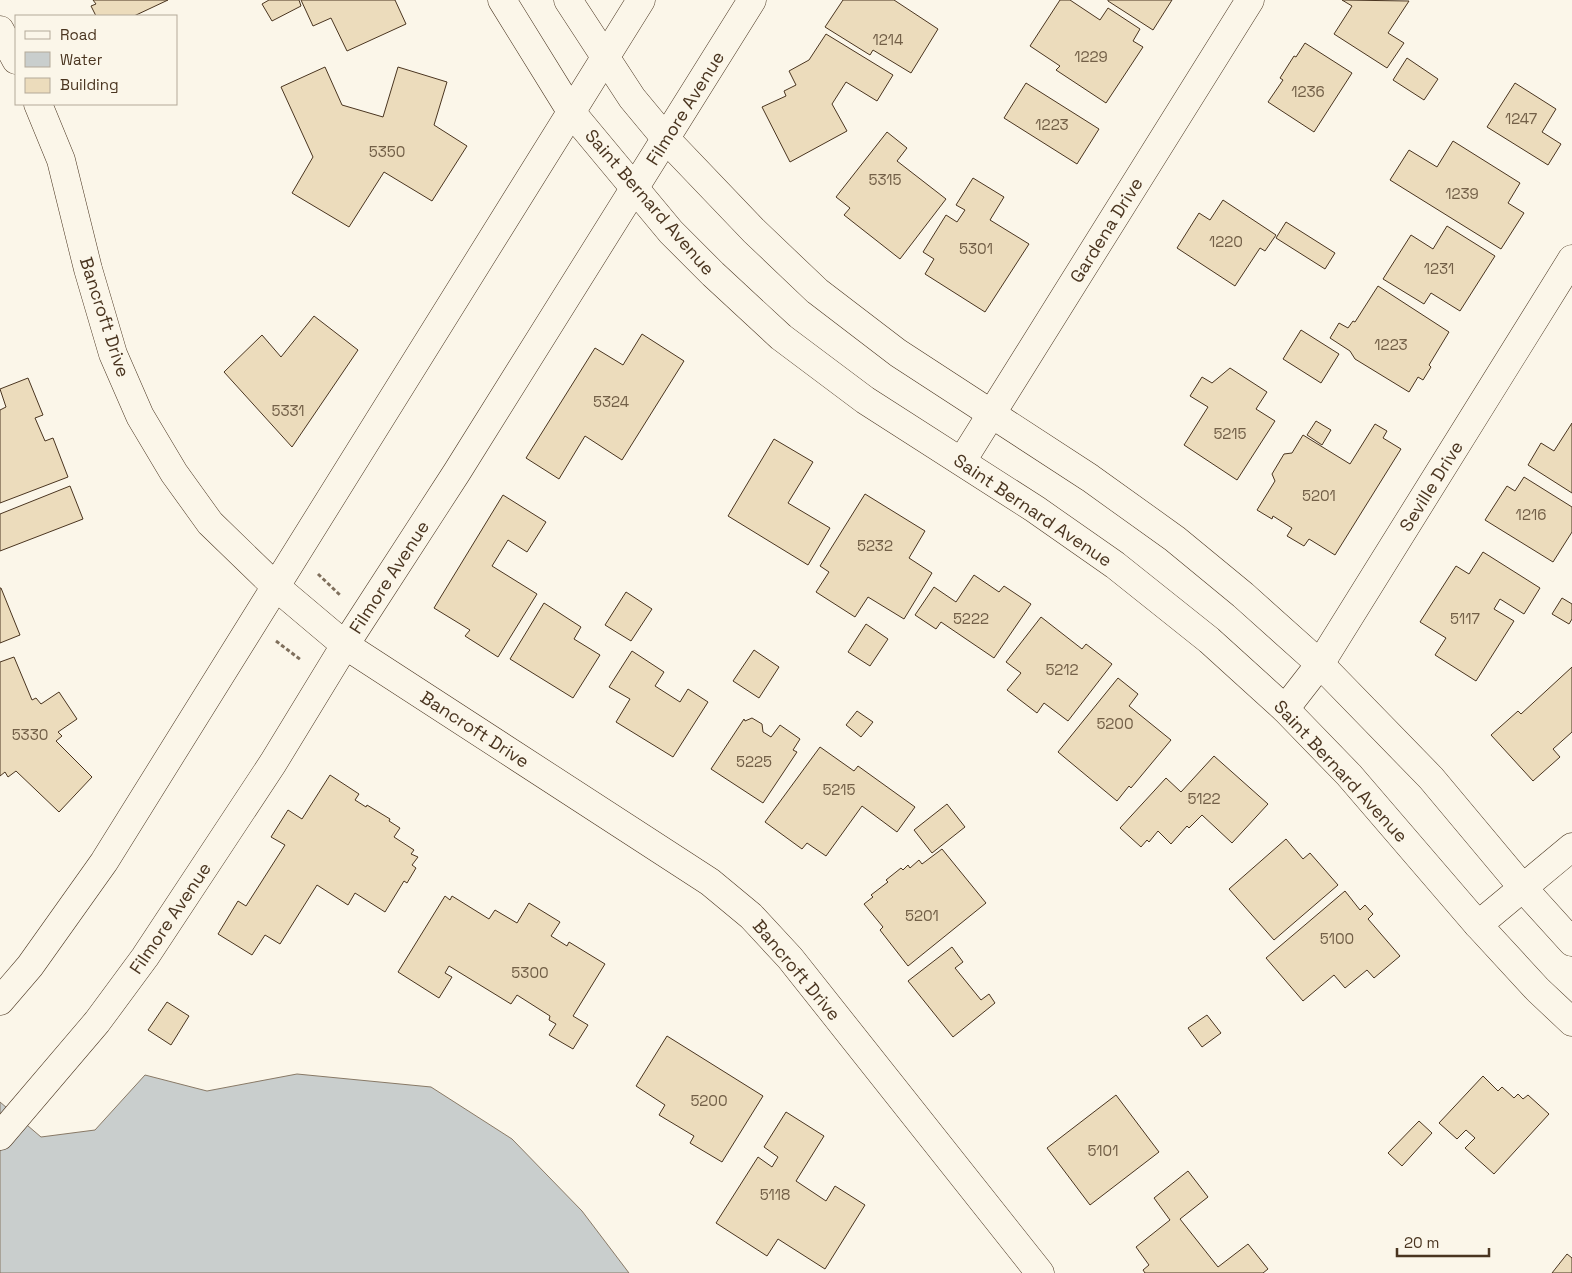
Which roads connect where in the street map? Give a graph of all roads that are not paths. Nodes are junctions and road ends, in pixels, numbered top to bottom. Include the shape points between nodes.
1 (502, 0) edge
2 (568, 0) edge
3 (641, 0) edge
4 (752, 0) edge
5 (1250, 0) edge
6 (0, 30) edge
7 (605, 57) junction
8 (15, 58) edge
9 (38, 105) edge
10 (572, 113) junction
11 (666, 139) junction
12 (634, 189) junction
13 (1572, 259) edge
14 (992, 413) junction
15 (962, 461) junction
16 (275, 586) junction
17 (345, 645) junction
18 (1320, 664) junction
19 (1285, 709) junction
20 (1572, 847) edge
21 (1523, 888) junction
22 (1478, 925) junction
23 (1572, 942) edge
24 (0, 1001) edge
25 (1572, 1022) edge
26 (0, 1136) edge
27 (1040, 1273) edge

1 - 10 street, Saint Bernard Avenue
2 - 7 street
3 - 7 street
4 - 11 street, Filmore Avenue
5 - 14 street, Gardena Drive
6 - 8 street
7 - 10 street
7 - 11 street via 632,98
9 - 16 street, Bancroft Drive via 61,160 113,354 140,416 210,523
10 - 12 street, Saint Bernard Avenue
10 - 16 street
11 - 12 street, Filmore Avenue
11 - 14 street via 817,291 898,353
12 - 15 street, Saint Bernard Avenue via 671,232 781,337 865,400
12 - 17 street, Filmore Avenue
13 - 18 street, Seville Drive
14 - 15 street, Gardena Drive
14 - 18 street via 1175,539
15 - 19 street, Saint Bernard Avenue via 1115,565 1208,640
16 - 17 street, Bancroft Drive
16 - 24 street via 104,862 30,966
17 - 26 street, Filmore Avenue via 273,763 145,957 97,1022
17 - 27 street, Bancroft Drive via 710,882 751,916 790,958
18 - 19 street, Seville Drive
18 - 21 street via 1431,778
19 - 22 street, Saint Bernard Avenue via 1356,782
20 - 21 street
21 - 22 street
21 - 23 street
22 - 25 street, Saint Bernard Avenue

